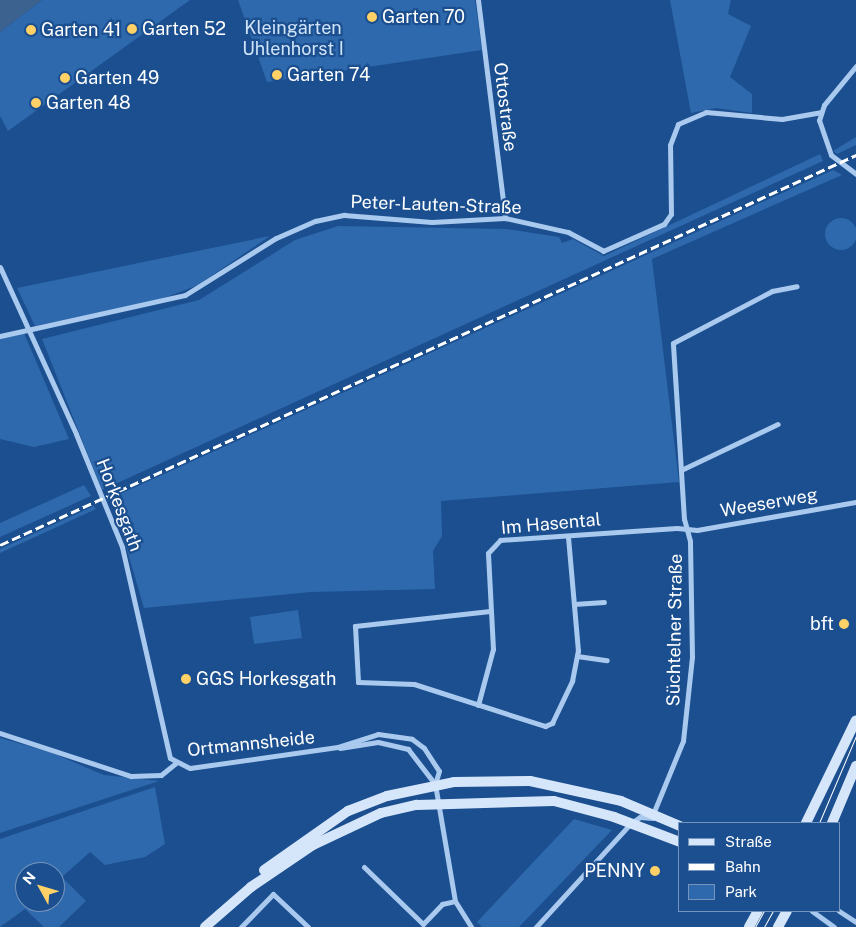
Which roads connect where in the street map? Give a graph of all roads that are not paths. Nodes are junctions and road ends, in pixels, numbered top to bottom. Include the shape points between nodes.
1 (478, 0) edge
2 (856, 66) edge
3 (820, 112) junction
4 (856, 174) edge
5 (505, 218) junction
6 (0, 267) edge
7 (797, 286) dead end
8 (30, 330) junction
9 (0, 336) edge
10 (778, 424) dead end
11 (681, 470) junction
12 (856, 502) edge
13 (687, 529) junction
14 (568, 536) junction
15 (604, 602) dead end
16 (574, 604) junction
17 (490, 611) junction
18 (577, 656) junction
19 (607, 660) dead end
20 (478, 705) junction
21 (856, 720) edge
22 (0, 733) edge
23 (338, 747) junction
24 (176, 763) junction
25 (856, 766) edge
26 (435, 784) junction
27 (438, 802) junction
28 (653, 815) junction
29 (664, 819) junction
30 (806, 822) edge
31 (832, 822) edge
32 (631, 823) junction
33 (678, 825) edge
34 (678, 841) edge
35 (364, 867) dead end
36 (455, 901) junction
37 (222, 911) junction
38 (757, 912) edge
39 (786, 912) edge
40 (813, 912) edge
41 (841, 912) edge
42 (856, 922) edge
43 (421, 925) edge
44 (205, 927) edge
45 (240, 927) edge
46 (308, 927) edge
47 (471, 927) edge
48 (536, 927) edge
49 (749, 927) edge
50 (778, 927) edge
51 (834, 927) edge

1 - 5 street, Ottostraße
2 - 3 street
3 - 4 street via 824,145
3 - 5 street, Peter-Lauten-Straße via 782,119 706,112 678,124 670,145 671,214 664,224 603,251 568,232
5 - 8 street, Peter-Lauten-Straße via 432,222 344,215 315,220 276,238 185,295
6 - 8 street, Horkesgath
7 - 11 street, Süchtelner Straße via 772,291 673,343
8 - 9 street
8 - 24 street, Horkesgath via 122,548 165,747
10 - 11 street
11 - 13 street, Süchtelner Straße
12 - 13 street, Weeserweg
13 - 14 street, Im Hasental
13 - 28 street, Süchtelner Straße via 692,657 688,714 675,770
14 - 16 street
14 - 17 street, Im Hasental via 492,545 488,553
15 - 16 street
16 - 18 street
17 - 20 street, Im Hasental via 491,671
17 - 20 street via 354,626 358,682 414,684
18 - 19 street
18 - 20 street via 569,689 552,722 546,726
21 - 30 street
22 - 24 street, Ortmannsheide via 131,776 161,775
23 - 24 street, Ortmannsheide via 190,768
23 - 26 street via 378,742 408,749
23 - 26 street via 378,734 412,739 434,759 439,771
25 - 31 street
26 - 27 street
26 - 28 street via 530,781 621,801
26 - 37 street via 387,796 334,818 250,880
27 - 32 street via 554,801
27 - 36 street
27 - 37 street via 381,813 333,834
28 - 29 street
29 - 32 street via 640,817
29 - 33 street
32 - 34 street
32 - 48 street
35 - 43 street
36 - 43 street via 442,904
36 - 47 street
37 - 44 street
38 - 49 street
39 - 50 street
40 - 51 street
41 - 42 street
45 - 46 street via 273,894

